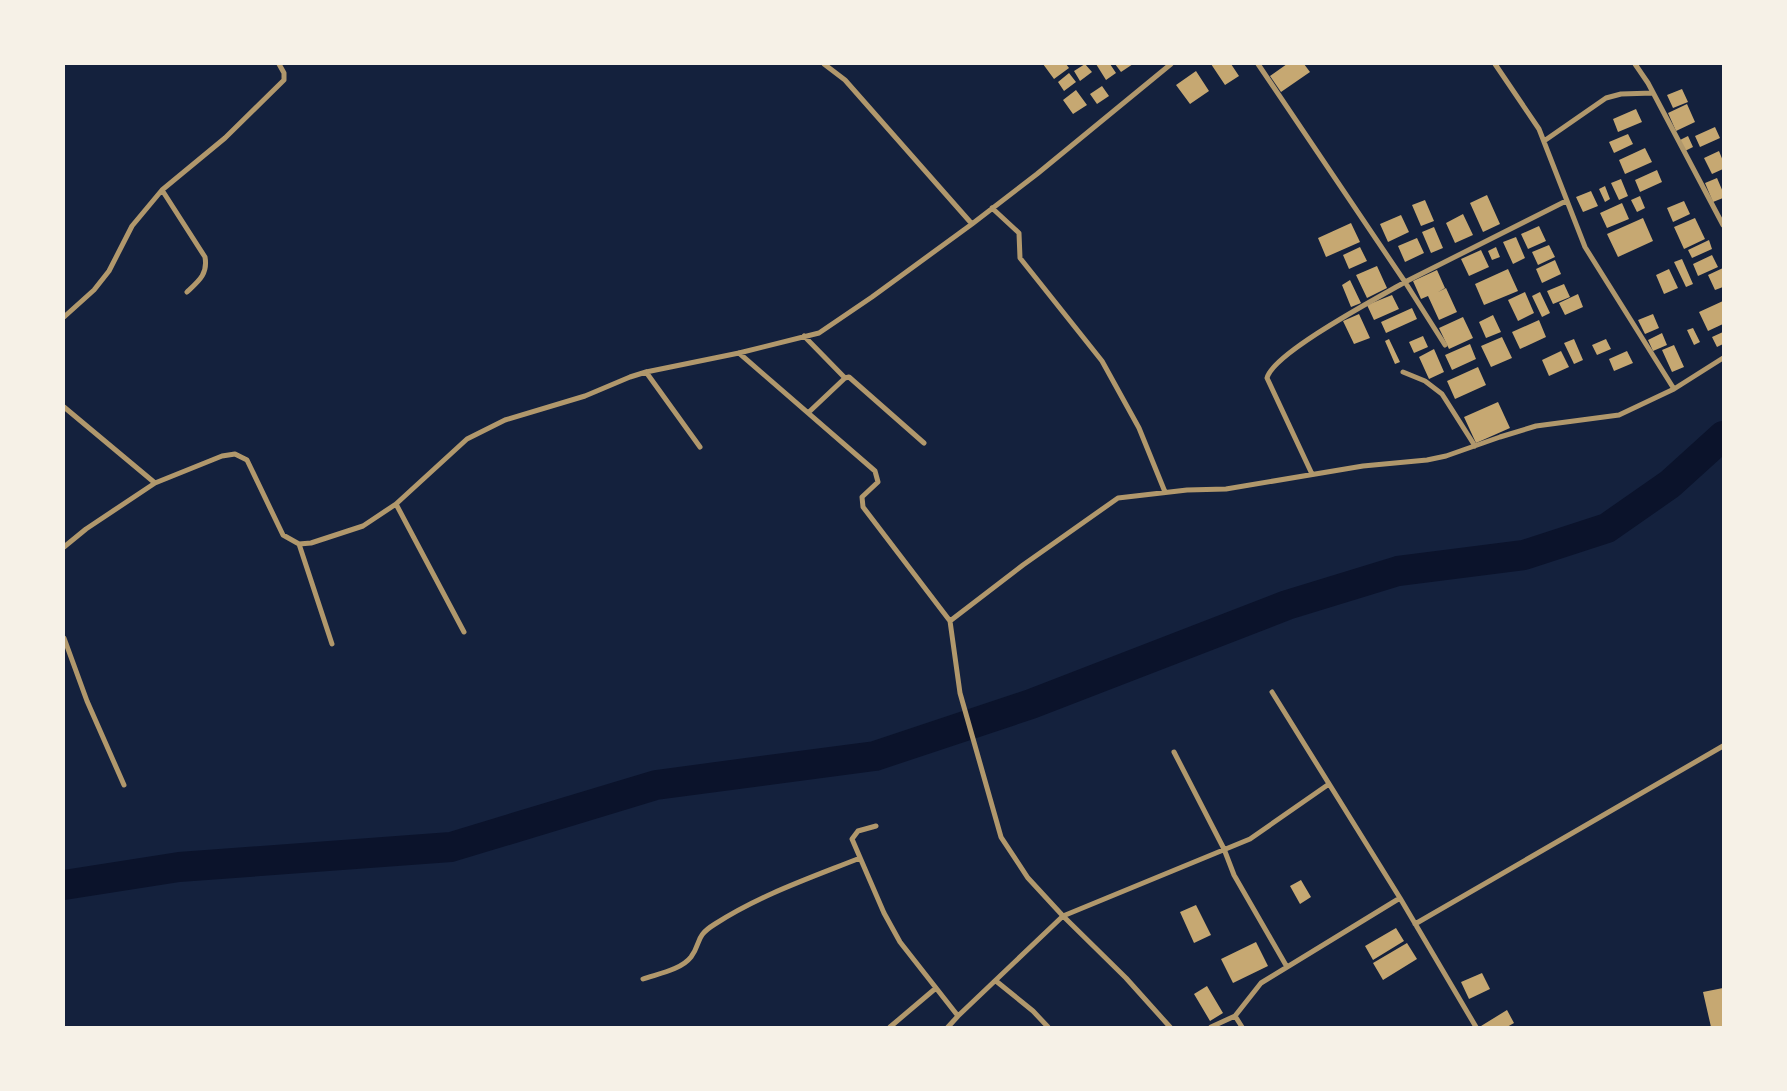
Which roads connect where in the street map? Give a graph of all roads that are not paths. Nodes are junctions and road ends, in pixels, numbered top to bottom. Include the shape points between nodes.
1 (279, 64) edge
2 (824, 64) edge
3 (1171, 64) edge
4 (1258, 64) edge
5 (1495, 64) edge
6 (1635, 64) edge
7 (1653, 93) junction
8 (1544, 141) junction
9 (162, 190) junction
10 (1566, 201) junction
11 (992, 208) junction
12 (972, 224) junction
13 (1723, 224) edge
14 (1405, 282) junction
15 (187, 292) dead end
16 (64, 317) edge
17 (804, 336) junction
18 (1445, 345) dead end
19 (739, 353) junction
20 (1723, 358) edge
21 (646, 372) junction
22 (1404, 372) dead end
23 (845, 378) junction
24 (1674, 390) junction
25 (64, 407) edge
26 (810, 412) junction
27 (924, 443) dead end
28 (1475, 446) junction
29 (700, 447) dead end
30 (1312, 474) junction
31 (154, 483) junction
32 (1165, 492) junction
33 (396, 504) junction
34 (299, 544) junction
35 (64, 547) edge
36 (950, 621) junction
37 (464, 632) dead end
38 (64, 638) edge
39 (332, 644) dead end
40 (1272, 692) dead end
41 (1723, 746) edge
42 (1174, 752) dead end
43 (1330, 784) junction
44 (124, 785) dead end
45 (876, 826) dead end
46 (1224, 849) junction
47 (860, 858) junction
48 (1400, 898) junction
49 (1063, 916) junction
50 (1415, 924) junction
51 (1287, 967) junction
52 (643, 980) dead end
53 (996, 981) junction
54 (936, 988) junction
55 (958, 1016) junction
56 (1235, 1016) junction
57 (890, 1027) edge
58 (948, 1027) edge
59 (1048, 1027) edge
60 (1170, 1027) edge
61 (1211, 1027) edge
62 (1242, 1027) edge
63 (1476, 1027) edge

1 - 9 street via 284,80 225,138
2 - 12 street via 845,80
3 - 11 street
4 - 14 street
5 - 8 street via 1534,119
6 - 7 street
7 - 8 street via 1606,98
7 - 13 street
8 - 10 street
9 - 15 street via 205,257 203,276
9 - 16 street via 132,226 109,271 94,290
10 - 14 street
10 - 24 street via 1585,247
11 - 12 street
11 - 32 street via 1017,231 1020,258 1102,361 1139,428
12 - 17 street via 831,326
14 - 18 street
14 - 30 street via 1322,329 1268,374 1267,380
17 - 19 street
17 - 23 street
19 - 21 street
19 - 26 street
20 - 24 street
21 - 29 street
21 - 33 street via 585,396 484,428 446,456
22 - 28 street via 1425,381 1442,394
23 - 26 street
23 - 27 street via 853,379
24 - 28 street via 1619,415 1536,426
25 - 31 street
26 - 36 street via 875,471 878,482 862,498 863,507
28 - 30 street via 1427,460
30 - 32 street via 1226,489
31 - 34 street via 222,456 241,456 247,460 277,526 290,540
31 - 35 street
32 - 36 street via 1125,496 1110,502
33 - 34 street via 362,526
33 - 37 street
34 - 39 street
36 - 49 street via 960,692 1001,837 1028,878
38 - 44 street via 87,701
40 - 43 street
41 - 50 street
42 - 46 street
43 - 46 street via 1259,834
43 - 48 street
45 - 47 street via 853,835
46 - 49 street
46 - 51 street via 1234,875
47 - 52 street via 750,903 702,934 691,957 685,962
47 - 54 street via 900,942
48 - 50 street
48 - 51 street
49 - 53 street
49 - 60 street
50 - 63 street
51 - 56 street via 1260,983
53 - 55 street
53 - 59 street
54 - 55 street
54 - 57 street
55 - 58 street
56 - 61 street
56 - 62 street

